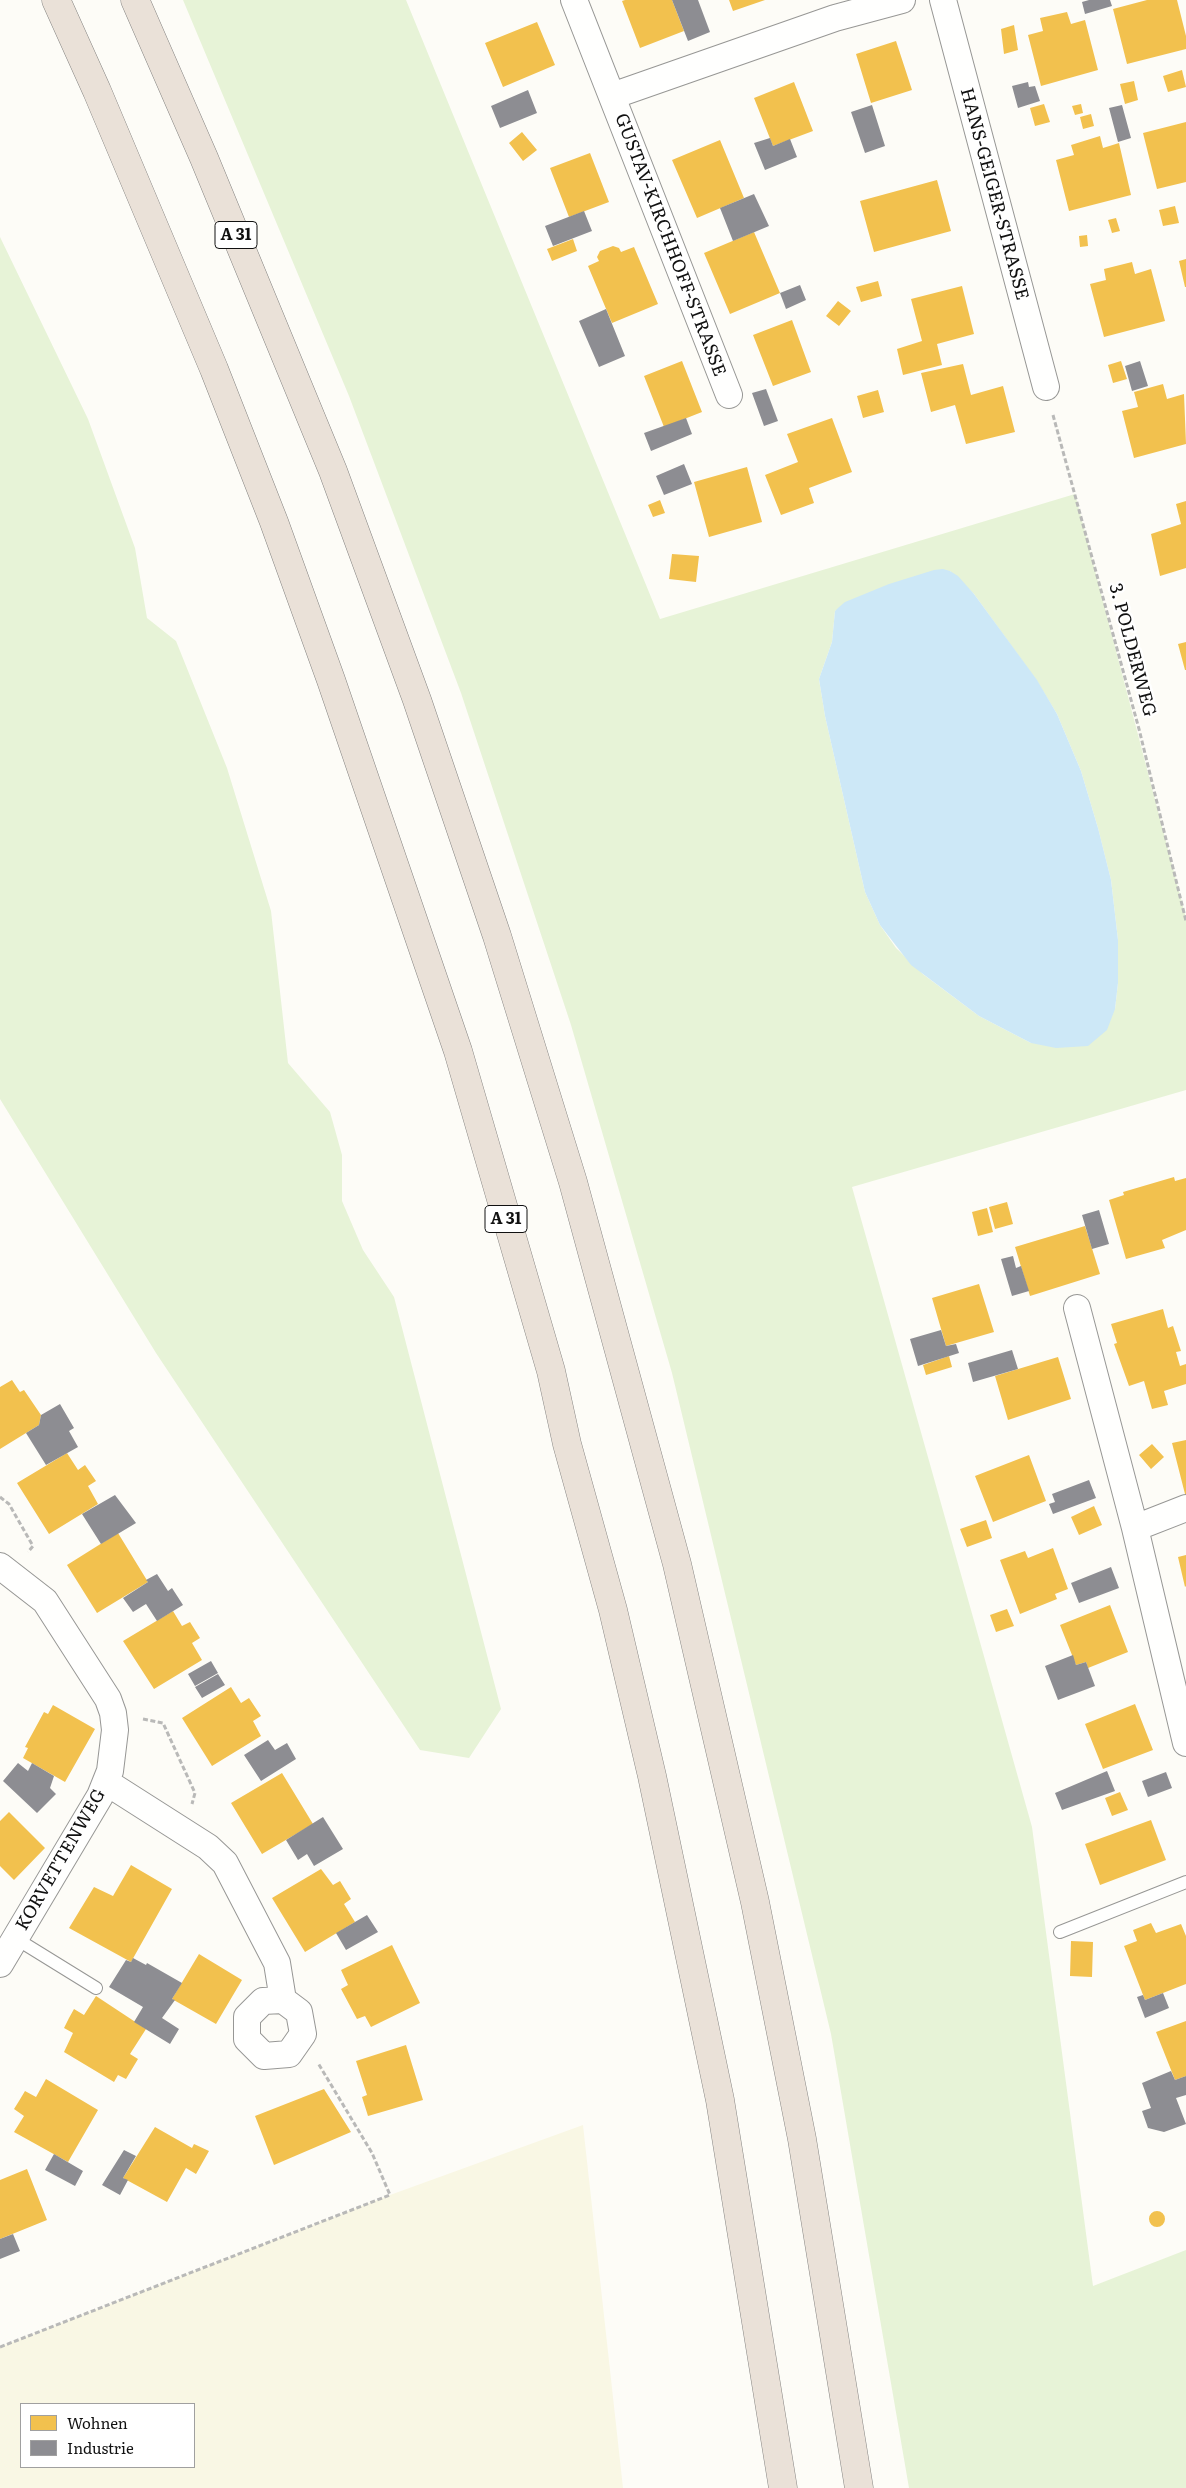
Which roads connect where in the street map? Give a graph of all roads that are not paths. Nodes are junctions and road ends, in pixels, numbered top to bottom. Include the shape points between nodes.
1 (56, 0) edge
2 (135, 0) edge
3 (574, 0) edge
4 (902, 0) edge
5 (943, 0) edge
6 (612, 96) junction
7 (1046, 388) road end
8 (729, 395) dead end
9 (1077, 1308) dead end
10 (1186, 1508) edge
11 (1135, 1528) junction
12 (6, 1570) edge
13 (1186, 1743) edge
14 (106, 1782) junction
15 (1186, 1882) edge
16 (1060, 1932) dead end
17 (15, 1938) junction
18 (0, 1964) edge
19 (96, 1988) dead end
20 (283, 2000) junction
21 (783, 2488) edge
22 (859, 2488) edge

1 - 21 highway, A 31 via 98,91 274,522 458,1051 551,1371 567,1444 614,1610 652,1776 723,2119
2 - 22 highway, A 31 via 333,471 417,700 497,936 573,1182 677,1564 755,1902 802,2138
3 - 6 street, GUSTAV-KIRCHHOFF-STRASSE
4 - 6 street, GUSTAV-KIRCHHOFF-STRASSE via 835,18
5 - 7 street, HANS-GEIGER-STRASSE
6 - 8 street, GUSTAV-KIRCHHOFF-STRASSE
9 - 11 street
10 - 11 street
11 - 13 street
12 - 14 street, KORVETTENWEG via 45,1601 108,1699 113,1713 113,1756
14 - 17 street, KORVETTENWEG
14 - 20 street, KORVETTENWEG via 214,1852 225,1863 276,1962
15 - 16 lane
17 - 18 street, KORVETTENWEG
17 - 19 lane
20 - 20 street via 299,2012 303,2034 289,2054 264,2056 246,2039 247,2017 263,2002

